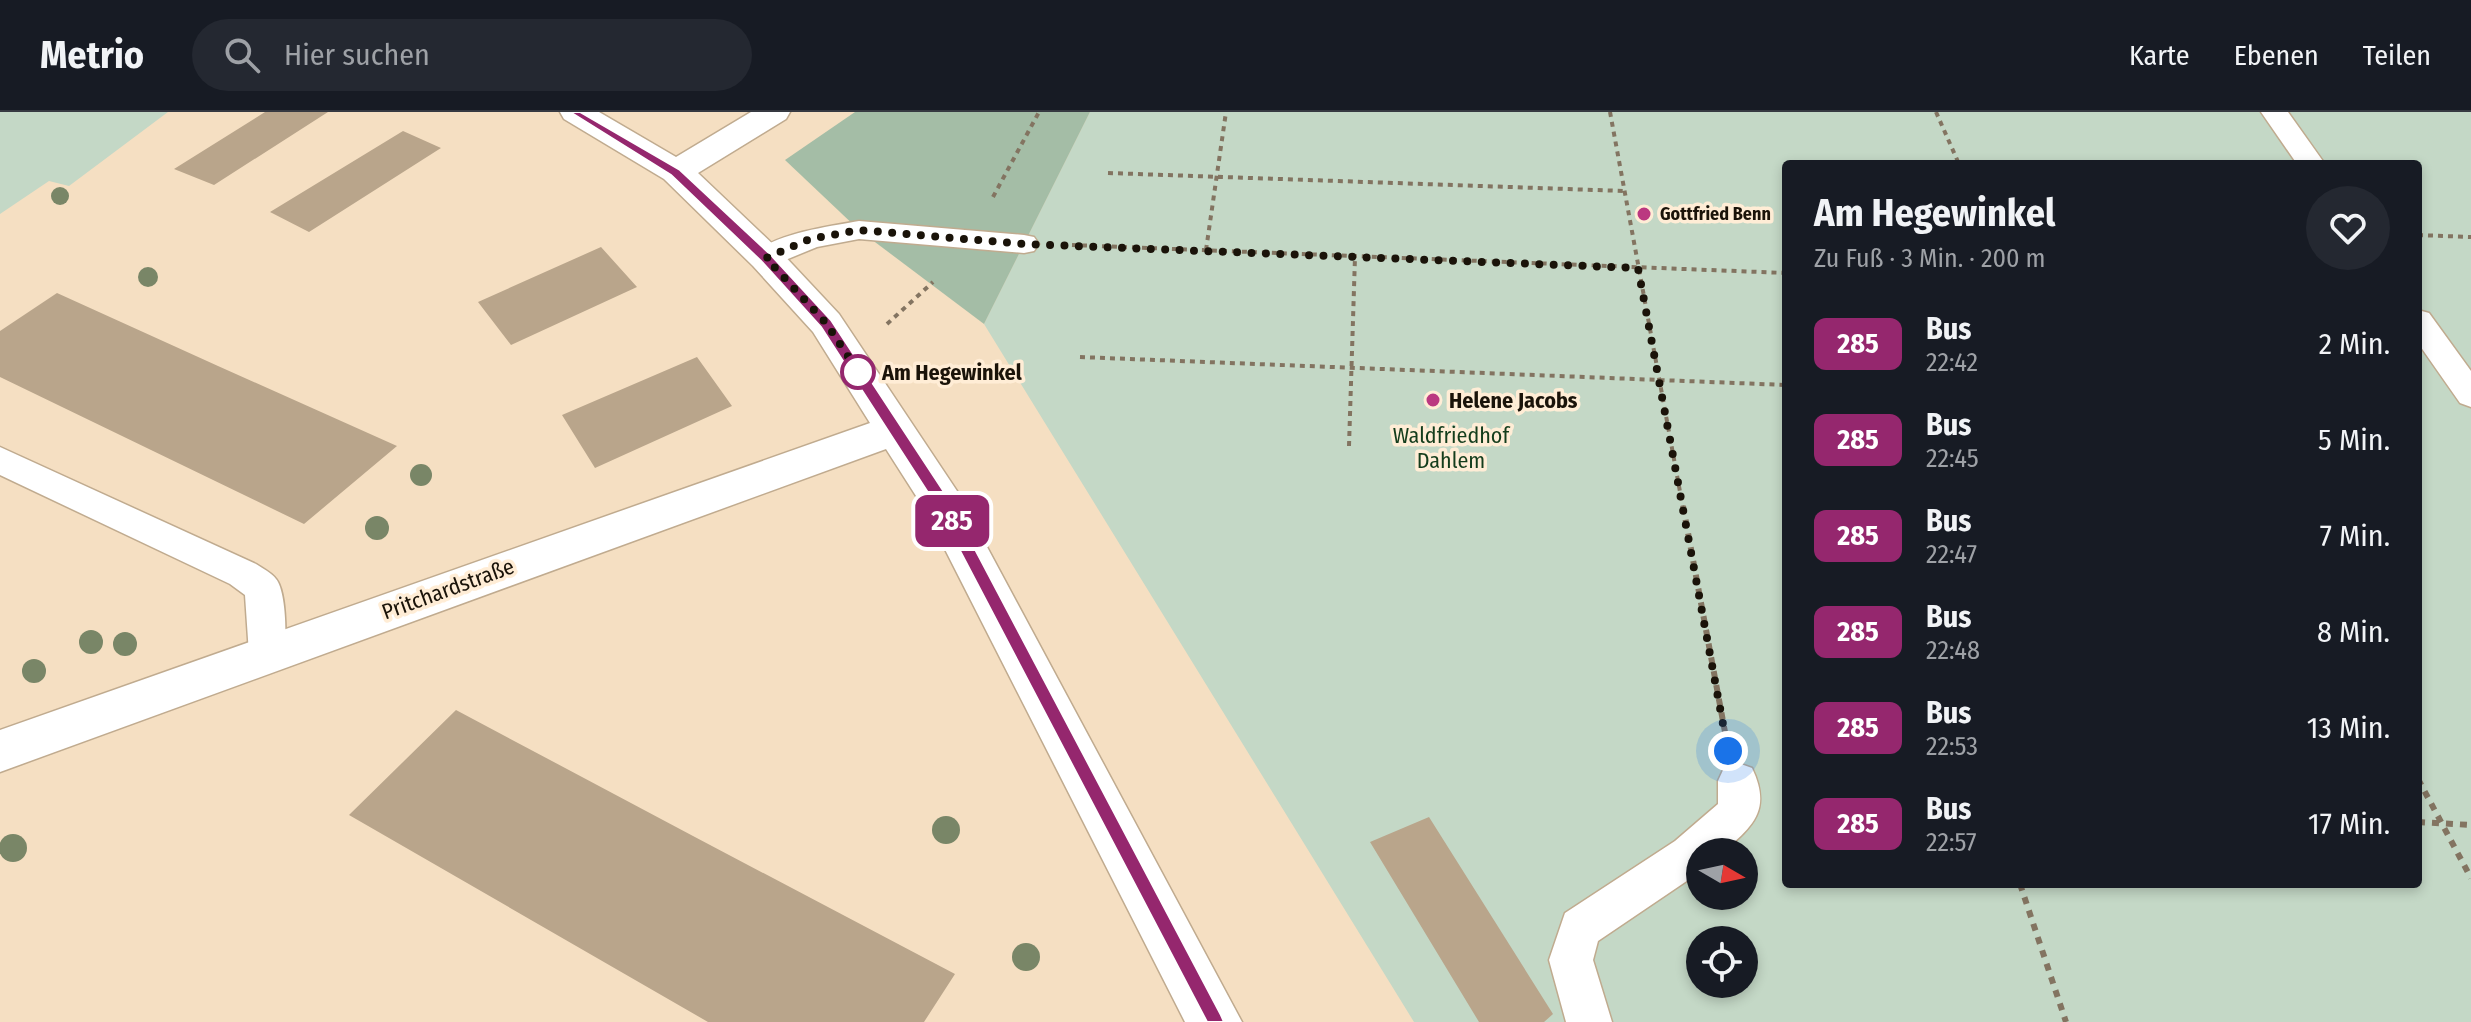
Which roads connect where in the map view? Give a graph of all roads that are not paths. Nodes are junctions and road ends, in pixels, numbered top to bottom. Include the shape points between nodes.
1 (576, 112) edge
2 (774, 112) edge
3 (2274, 112) edge
4 (2308, 160) edge
5 (676, 172) junction
6 (1024, 244) road end
7 (766, 258) junction
8 (2422, 326) edge
9 (2471, 395) edge
10 (897, 429) junction
11 (0, 460) edge
12 (268, 654) junction
13 (0, 751) edge
14 (1738, 781) dead end
15 (1214, 1022) edge
16 (1589, 1022) edge

1 - 5 street
2 - 5 street
3 - 4 lane
5 - 7 street
6 - 7 lane via 859,230 810,239
7 - 10 street via 826,323
8 - 9 lane
10 - 12 street, Pritchardstraße
10 - 15 street via 942,502
11 - 12 lane via 263,588
12 - 13 street, Pritchardstraße
14 - 16 lane via 1739,812 1690,855 1580,928 1571,960

